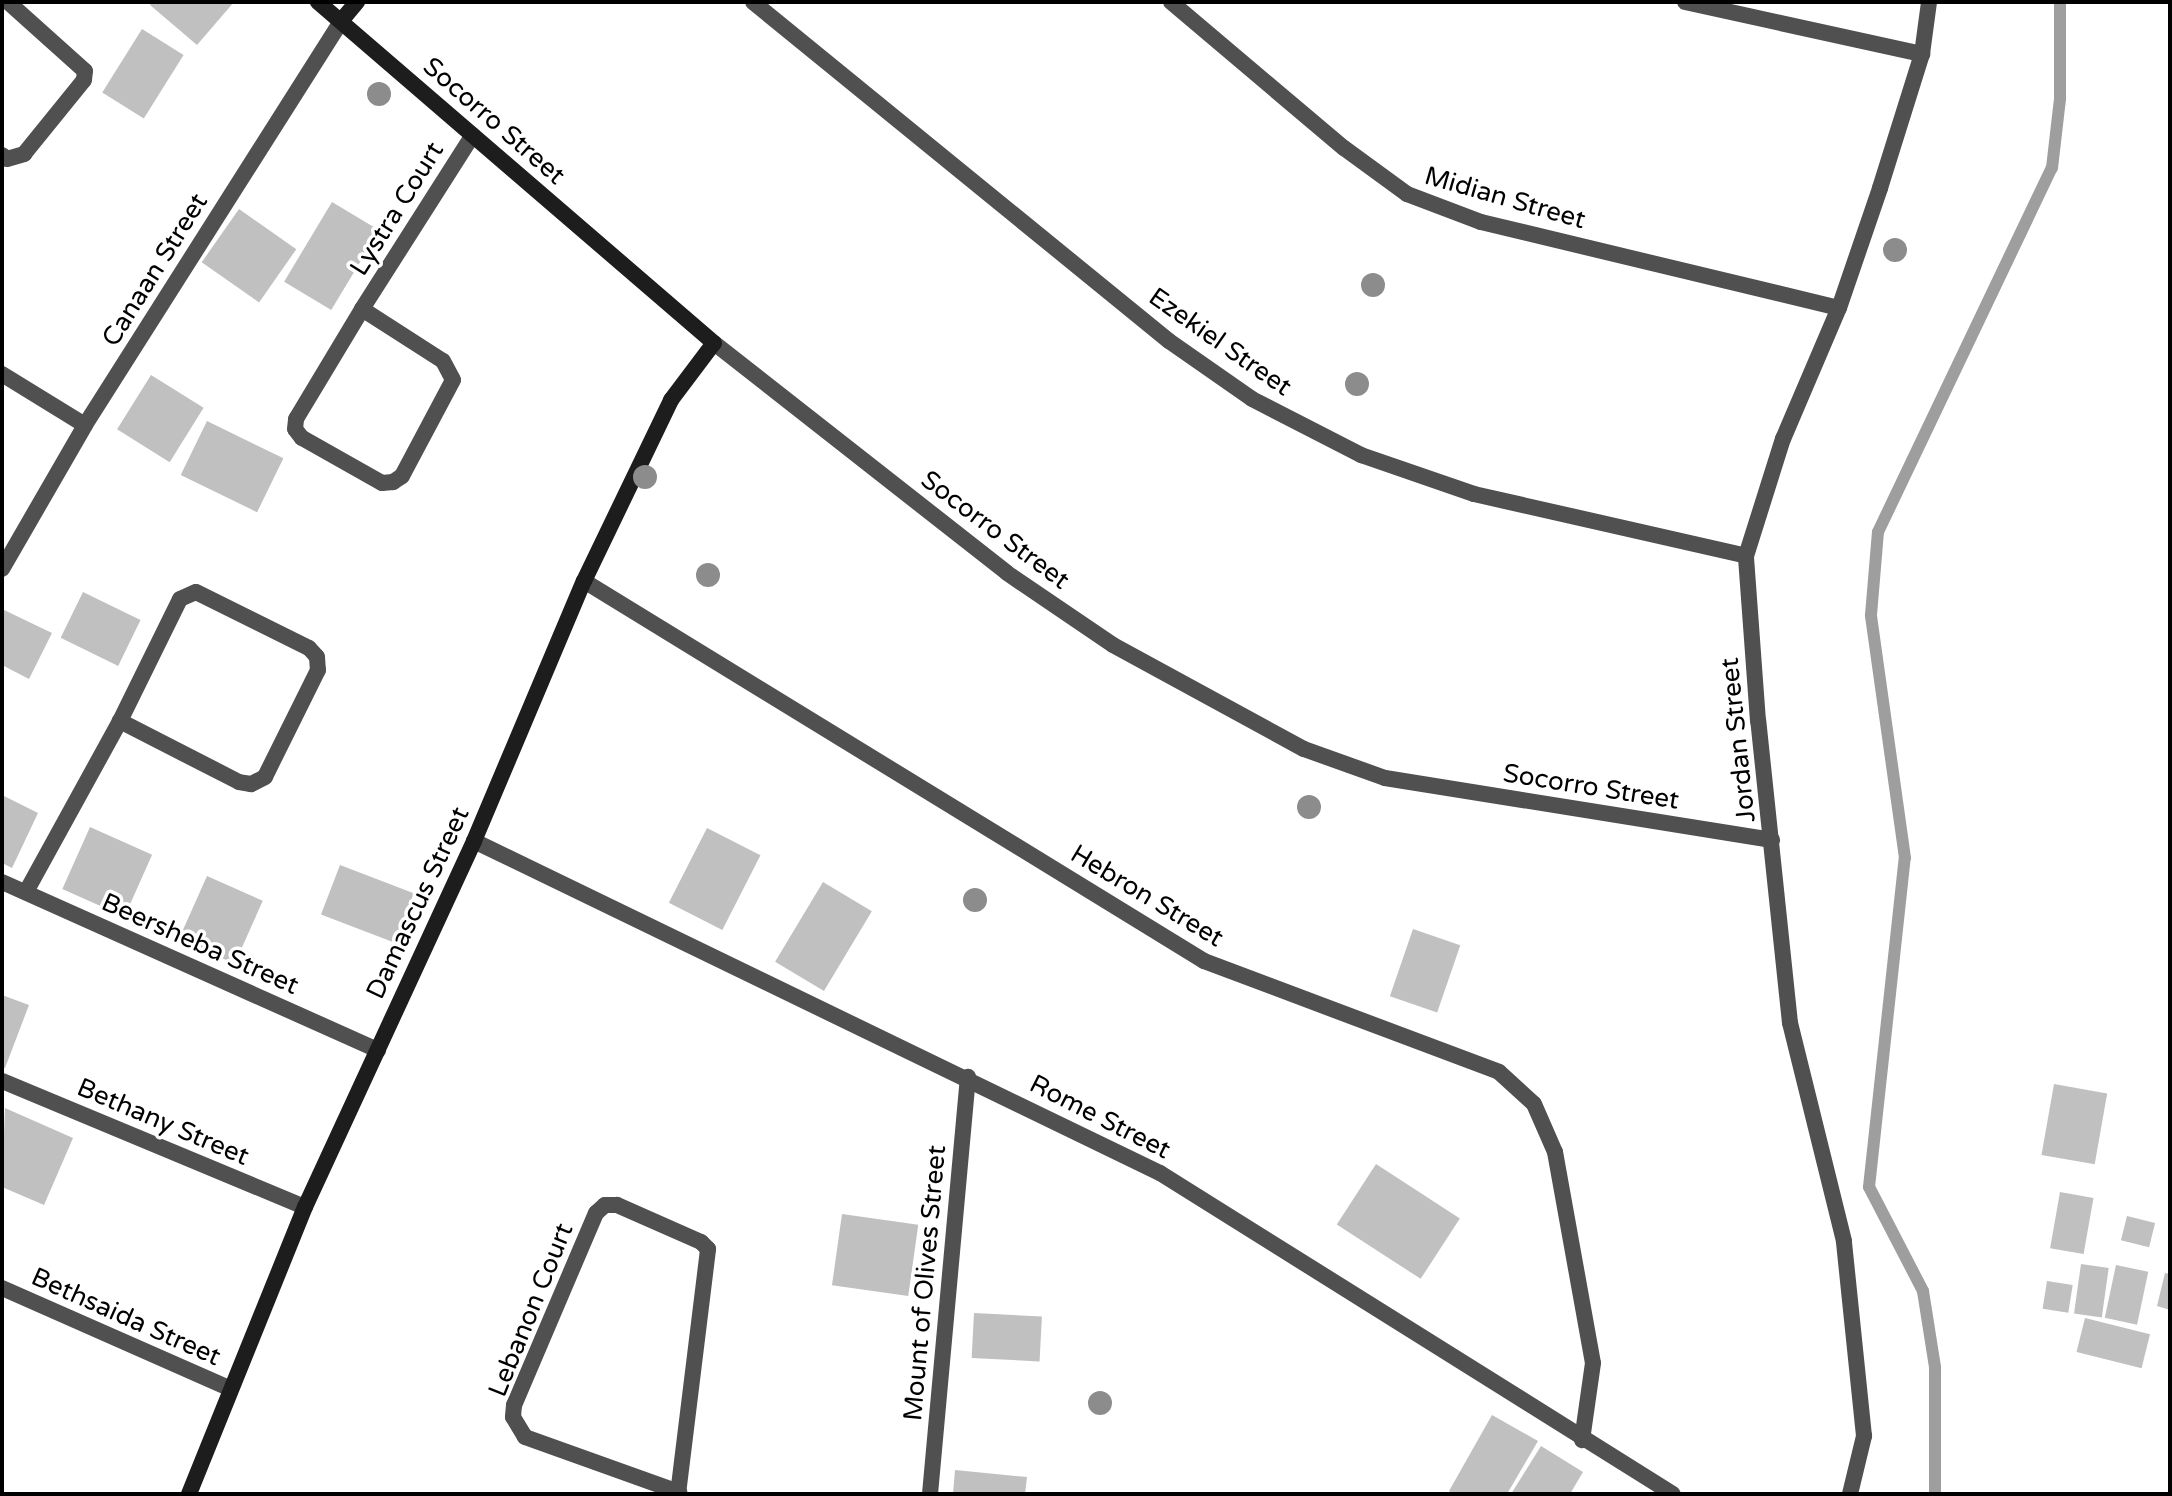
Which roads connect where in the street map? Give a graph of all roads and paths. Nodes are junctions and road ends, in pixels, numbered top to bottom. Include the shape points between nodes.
1 (8, 2) edge
2 (318, 2) edge
3 (357, 2) edge
4 (753, 2) edge
5 (1171, 2) edge
6 (1685, 2) edge
7 (1929, 2) edge
8 (341, 21) junction
9 (1922, 54) junction
10 (473, 135) junction
11 (2, 155) edge
12 (1839, 308) junction
13 (362, 309) junction
14 (714, 343) junction
15 (2, 374) edge
16 (85, 425) junction
17 (1746, 556) junction
18 (2, 569) edge
19 (584, 581) junction
20 (120, 721) junction
21 (1772, 840) junction
22 (474, 841) junction
23 (2, 882) edge
24 (26, 892) junction
25 (378, 1050) junction
26 (968, 1077) junction
27 (2, 1081) edge
28 (305, 1207) junction
29 (2, 1288) edge
30 (231, 1389) junction
31 (1582, 1440) junction
32 (678, 1493) edge
33 (189, 1494) edge
34 (930, 1494) edge
35 (1673, 1494) edge
36 (1850, 1494) edge

1 - 11 street via 85,71 84,80 24,154 7,159
2 - 8 street, Socorro Street
3 - 8 street, Canaan Street
4 - 17 street, Ezekiel Street via 1169,341 1252,399 1361,455 1474,494
5 - 12 street, Midian Street via 1344,148 1407,194 1481,222
6 - 9 street
7 - 9 street, Jordan Street
8 - 10 street, Socorro Street
8 - 16 street, Canaan Street
9 - 12 street, Jordan Street
10 - 13 street, Lystra Court
10 - 14 street, Socorro Street
12 - 17 street, Jordan Street via 1783,439
13 - 13 street, Lystra Court via 296,419 295,429 382,483 393,482 402,476 453,380 443,361
14 - 19 street, Damascus Street via 671,400
14 - 21 street, Socorro Street via 1031,589 1113,645 1304,749 1385,778
15 - 16 street
16 - 18 street, Canaan Street
17 - 21 street, Jordan Street
19 - 22 street, Damascus Street
19 - 31 street, Hebron Street via 1204,961 1499,1072 1534,1104 1555,1152 1593,1363
20 - 20 street via 251,784 265,777 318,670 317,657 309,648 196,592 188,593 180,599
20 - 24 street
21 - 36 street, Jordan Street via 1790,1023 1844,1241 1864,1436
22 - 25 street, Damascus Street
22 - 26 street, Rome Street
23 - 24 street, Beersheba Street
24 - 25 street, Beersheba Street
25 - 28 street, Damascus Street
26 - 31 street, Rome Street via 1160,1173
26 - 34 street, Mount of Olives Street
27 - 28 street, Bethany Street
28 - 30 street, Damascus Street
29 - 30 street, Bethsaida Street
30 - 33 street, Damascus Street
31 - 35 street, Rome Street
32 - 32 street, Lebanon Court via 708,1249 617,1205 605,1205 596,1213 513,1417 525,1437

